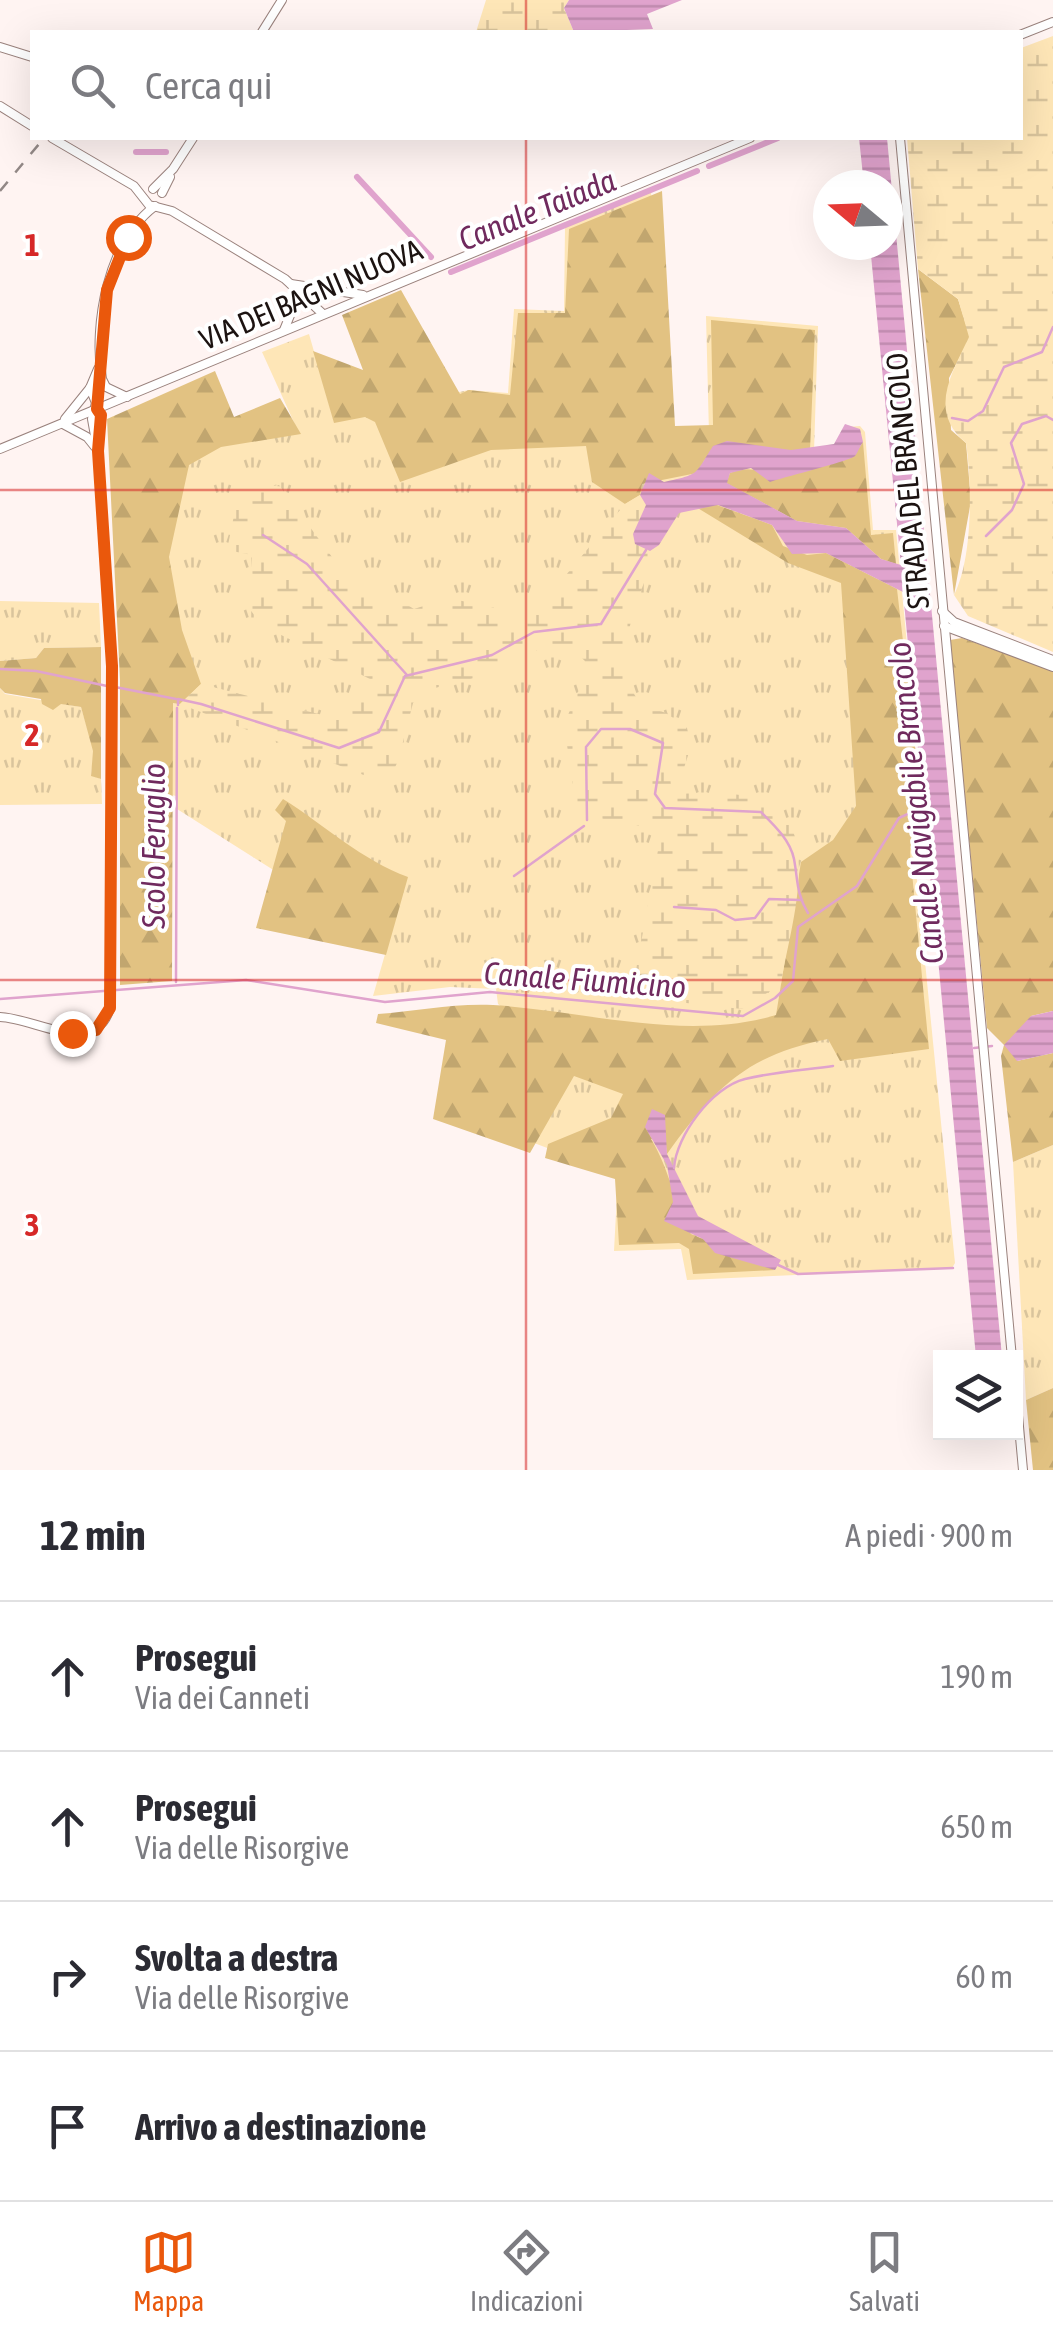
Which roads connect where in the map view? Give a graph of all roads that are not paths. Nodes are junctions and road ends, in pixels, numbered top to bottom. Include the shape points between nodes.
1 (282, 0) edge
2 (1053, 22) edge
3 (263, 30) edge
4 (1023, 34) edge
5 (0, 47) edge
6 (30, 56) edge
7 (0, 106) edge
8 (30, 125) edge
9 (55, 140) edge
10 (192, 140) edge
11 (745, 140) edge
12 (900, 140) edge
13 (154, 198) junction
14 (292, 288) junction
15 (319, 292) junction
16 (368, 296) junction
17 (323, 314) junction
18 (284, 330) junction
19 (100, 365) junction
20 (102, 379) junction
21 (90, 388) junction
22 (127, 396) junction
23 (97, 409) junction
24 (60, 424) junction
25 (0, 449) edge
26 (98, 451) junction
27 (944, 623) junction
28 (954, 626) junction
29 (1053, 664) edge
30 (0, 1017) edge
31 (1011, 1350) edge
32 (1020, 1440) edge
33 (1022, 1470) edge

1 - 3 street
2 - 4 street
5 - 6 street
7 - 8 street
9 - 13 street
10 - 13 street
11 - 16 street, VIA DEI BAGNI NUOVA
12 - 27 street, STRADA DEL BRANCOLO
13 - 14 street
13 - 19 street via 110,280
14 - 15 street
14 - 17 street
14 - 18 street
15 - 16 street
15 - 17 street
16 - 17 street, VIA DEI BAGNI NUOVA
17 - 18 street, VIA DEI BAGNI NUOVA
18 - 22 street, VIA DEI BAGNI NUOVA
19 - 20 street
19 - 21 street
20 - 22 street
20 - 23 street
21 - 23 street
21 - 24 street
22 - 23 street, VIA DEI BAGNI NUOVA
23 - 24 street, VIA DEI BAGNI NUOVA
23 - 26 street via 92,418
24 - 25 street, VIA DEI BAGNI NUOVA
24 - 26 street via 87,437
26 - 30 street via 112,666 108,1016 90,1033
27 - 28 street
27 - 28 street
27 - 31 street, STRADA DEL BRANCOLO
28 - 29 street
32 - 33 street

